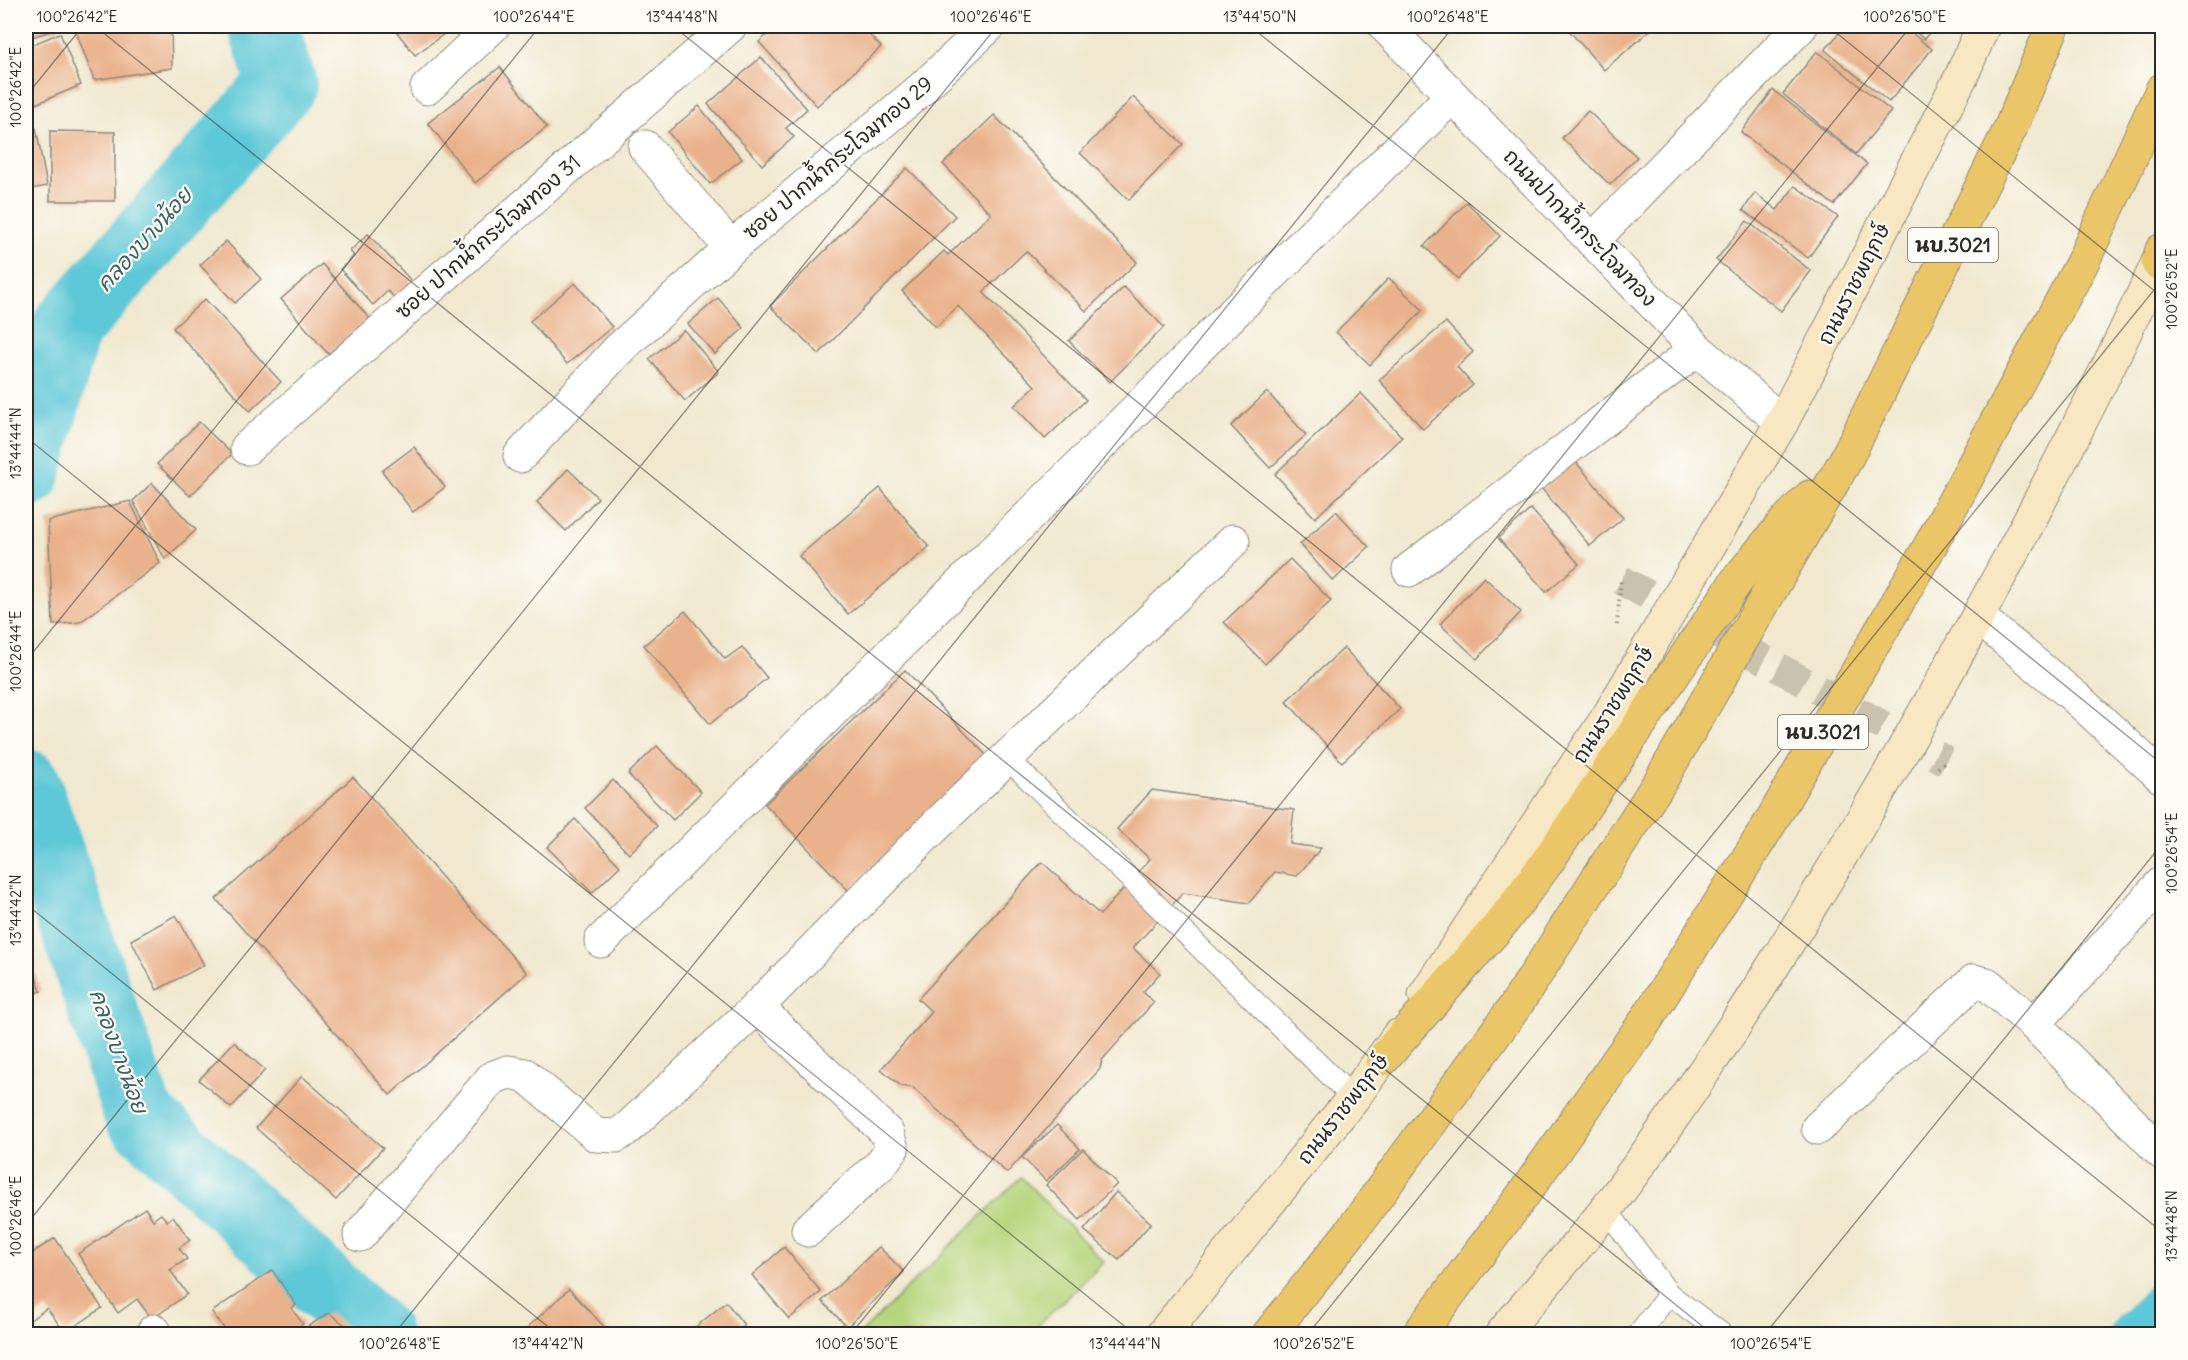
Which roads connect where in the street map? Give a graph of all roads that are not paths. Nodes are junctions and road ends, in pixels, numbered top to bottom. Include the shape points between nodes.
1 (493, 26) edge
2 (729, 26) edge
3 (989, 26) edge
4 (1385, 26) edge
5 (1801, 26) edge
6 (1983, 26) edge
7 (2053, 26) edge
8 (427, 88) dead end
9 (2163, 90) edge
10 (1452, 96) junction
11 (645, 147) dead end
12 (1592, 241) junction
13 (731, 248) junction
14 (2161, 256) edge
15 (1697, 349) junction
16 (1782, 422) junction
17 (247, 448) dead end
18 (520, 456) dead end
19 (1845, 461) junction
20 (1233, 541) dead end
21 (1409, 570) dead end
22 (1978, 617) junction
23 (1006, 757) junction
24 (2163, 777) edge
25 (2163, 883) edge
26 (601, 942) dead end
27 (757, 1007) junction
28 (2034, 1024) junction
29 (1383, 1059) junction
30 (1353, 1098) junction
31 (1818, 1128) dead end
32 (2163, 1154) edge
33 (1606, 1209) junction
34 (808, 1230) dead end
35 (360, 1235) dead end
36 (1669, 1294) junction
37 (1163, 1335) edge
38 (1269, 1335) edge
39 (1419, 1335) edge
40 (1502, 1335) edge
41 (1638, 1335) edge
42 (1722, 1335) edge

1 - 8 street
2 - 17 street, ซอย ปากน้ำกระโจมทอง 31
3 - 13 street, ซอย ปากน้ำกระโจมทอง 29
4 - 10 street, ถนนปากน้ำกระโจมทอง
5 - 12 street
6 - 16 main road, ถนนราชพฤกษ์ / นบ.3021 via 1962,75
7 - 19 main road, นบ.3021 via 2010,129
9 - 39 main road, นบ.3021 via 2082,263 1930,546 1769,825 1645,1022
10 - 12 street, ถนนปากน้ำกระโจมทอง
10 - 26 street
11 - 13 street, ซอย ปากน้ำกระโจมทอง 29
12 - 15 street, ถนนปากน้ำกระโจมทอง
13 - 18 street via 619,349
14 - 22 main road, นบ.3021 via 2063,459
15 - 16 street, ถนนปากน้ำกระโจมทอง
15 - 21 street
16 - 29 main road, ถนนราชพฤกษ์ / นบ.3021 via 1609,715
19 - 29 main road via 1786,521 1738,579 1545,865 1503,921
19 - 38 main road, นบ.3021 via 1661,780 1516,1005 1350,1233
20 - 23 street
22 - 24 street
22 - 33 main road, นบ.3021 via 1830,877 1687,1097
23 - 27 street
23 - 30 lane
25 - 28 street
27 - 34 street via 887,1133 892,1149 880,1165
27 - 35 street via 616,1136 596,1135 525,1075 508,1072 492,1078
28 - 31 street via 1986,984 1974,981
28 - 32 street
29 - 30 main road, ถนนราชพฤกษ์ / นบ.3021
30 - 37 main road, ถนนราชพฤกษ์ / นบ.3021
33 - 36 lane
33 - 40 main road, นบ.3021
36 - 41 lane
36 - 42 lane

